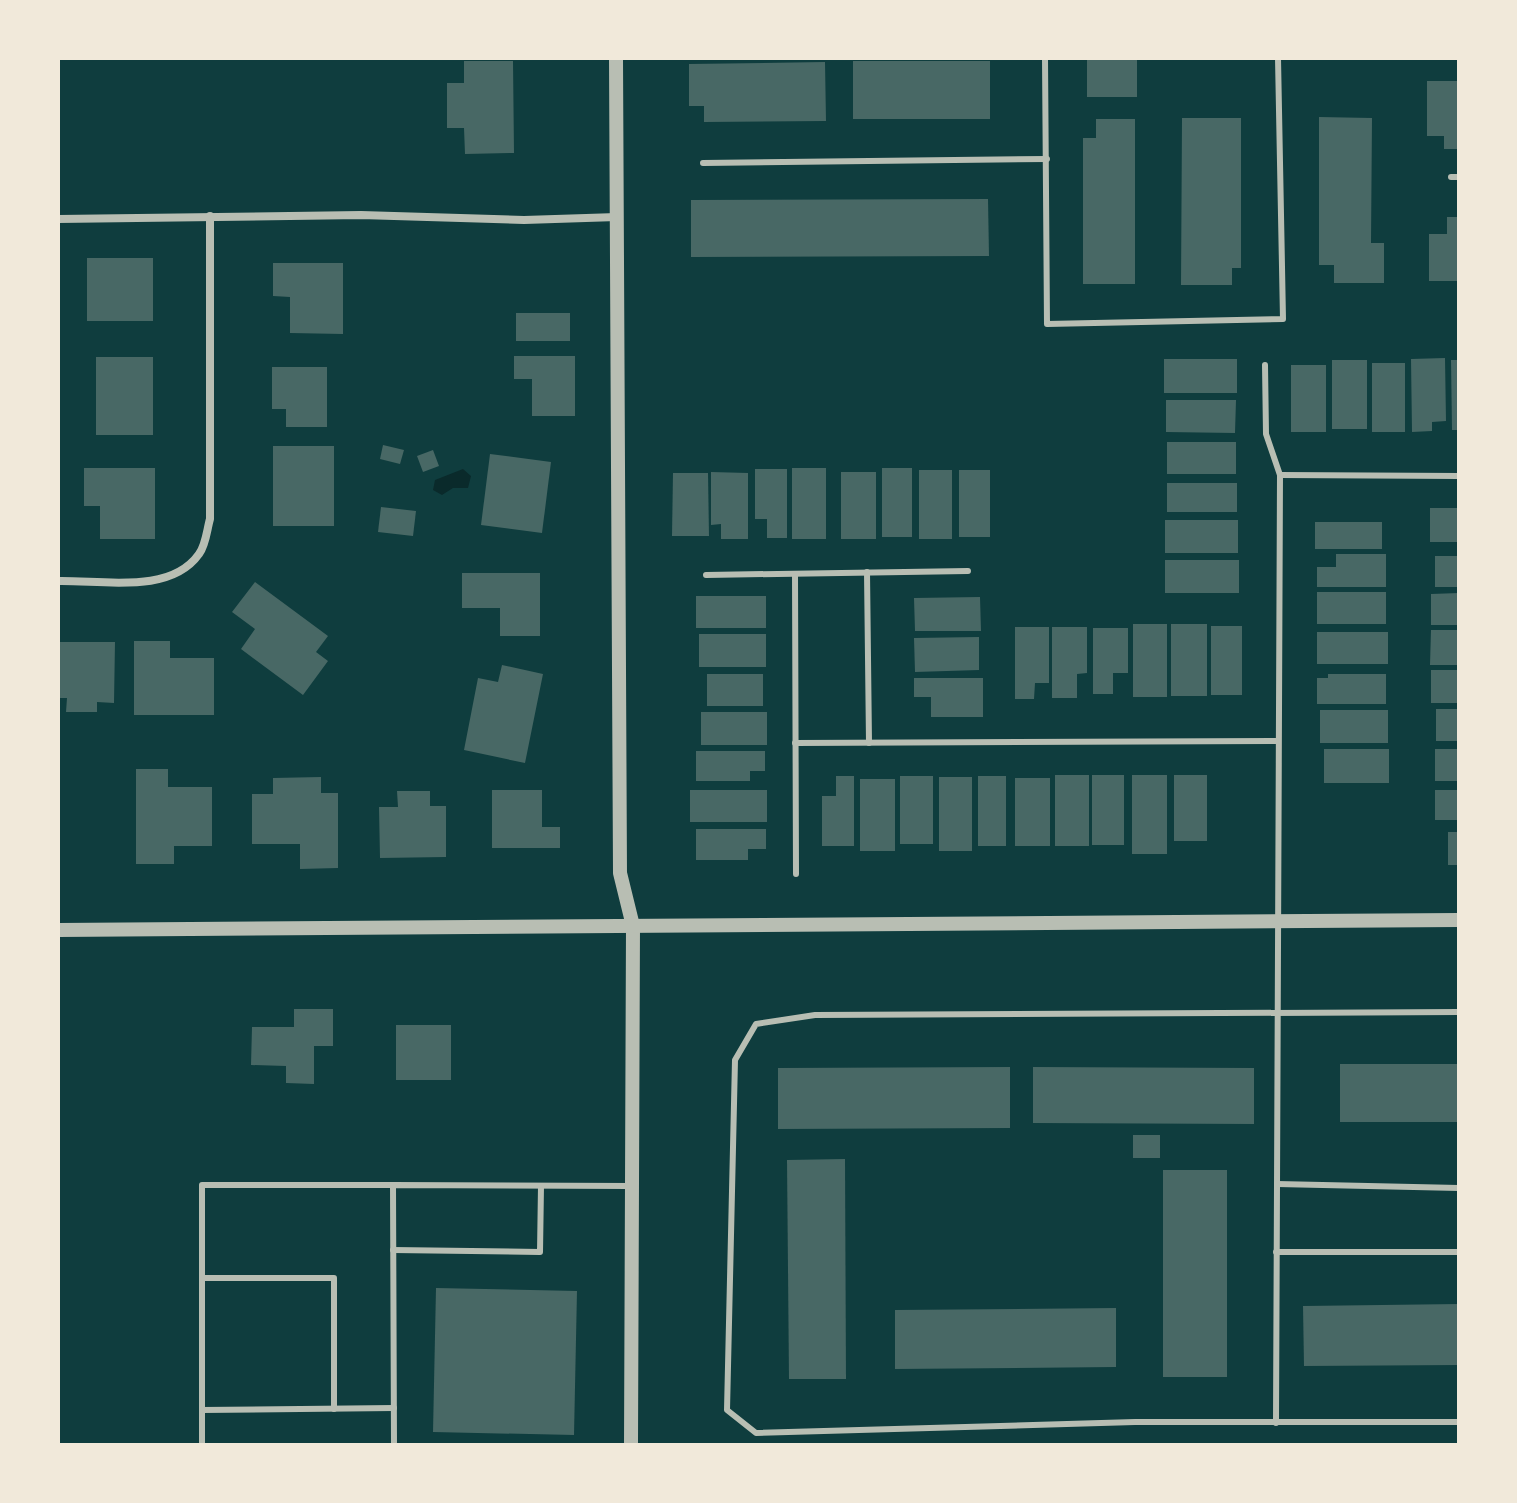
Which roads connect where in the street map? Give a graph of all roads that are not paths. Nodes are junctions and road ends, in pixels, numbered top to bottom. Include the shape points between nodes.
1 (616, 58) edge
2 (1045, 58) edge
3 (1278, 58) edge
4 (1047, 159) junction
5 (703, 163) dead end
6 (210, 216) junction
7 (618, 217) junction
8 (58, 219) edge
9 (1265, 365) dead end
10 (1280, 475) junction
11 (1459, 476) edge
12 (968, 571) dead end
13 (867, 572) junction
14 (795, 574) junction
15 (706, 575) dead end
16 (58, 581) edge
17 (1276, 741) junction
18 (795, 743) junction
19 (869, 743) junction
20 (796, 874) dead end
21 (1459, 920) edge
22 (1277, 921) junction
23 (633, 926) junction
24 (58, 930) edge
25 (1459, 1012) edge
26 (1277, 1013) junction
27 (1277, 1184) junction
28 (393, 1185) junction
29 (541, 1186) junction
30 (633, 1186) junction
31 (1459, 1188) edge
32 (393, 1250) junction
33 (1276, 1252) junction
34 (1459, 1252) edge
35 (202, 1278) junction
36 (394, 1408) junction
37 (334, 1409) junction
38 (202, 1410) junction
39 (1459, 1422) edge
40 (1276, 1423) junction
41 (202, 1445) edge
42 (394, 1445) edge
43 (631, 1445) edge

1 - 7 street
2 - 4 lane
3 - 4 lane via 1283,319 1047,324
4 - 5 lane
6 - 7 street
6 - 8 street
6 - 16 street via 210,519 201,552 179,575 156,580
7 - 23 street via 620,873
9 - 10 lane via 1266,434
10 - 11 lane
10 - 17 lane
12 - 13 lane
13 - 14 lane
13 - 19 lane
14 - 15 lane
14 - 18 lane
17 - 19 lane
17 - 22 lane
18 - 19 lane
18 - 20 lane
21 - 22 street
22 - 23 street
22 - 26 lane
23 - 24 street
23 - 30 street
25 - 26 lane
26 - 27 lane
26 - 40 lane via 815,1015 756,1024 735,1060 727,1410 756,1433
27 - 31 lane
27 - 33 lane
28 - 29 lane
28 - 32 lane
28 - 35 lane via 202,1185
29 - 30 lane
29 - 32 lane via 540,1252
30 - 43 street
32 - 36 lane
33 - 34 lane
33 - 40 lane
35 - 37 lane via 334,1278
35 - 38 lane
36 - 37 lane
36 - 42 lane
37 - 38 lane
38 - 41 lane
39 - 40 lane

